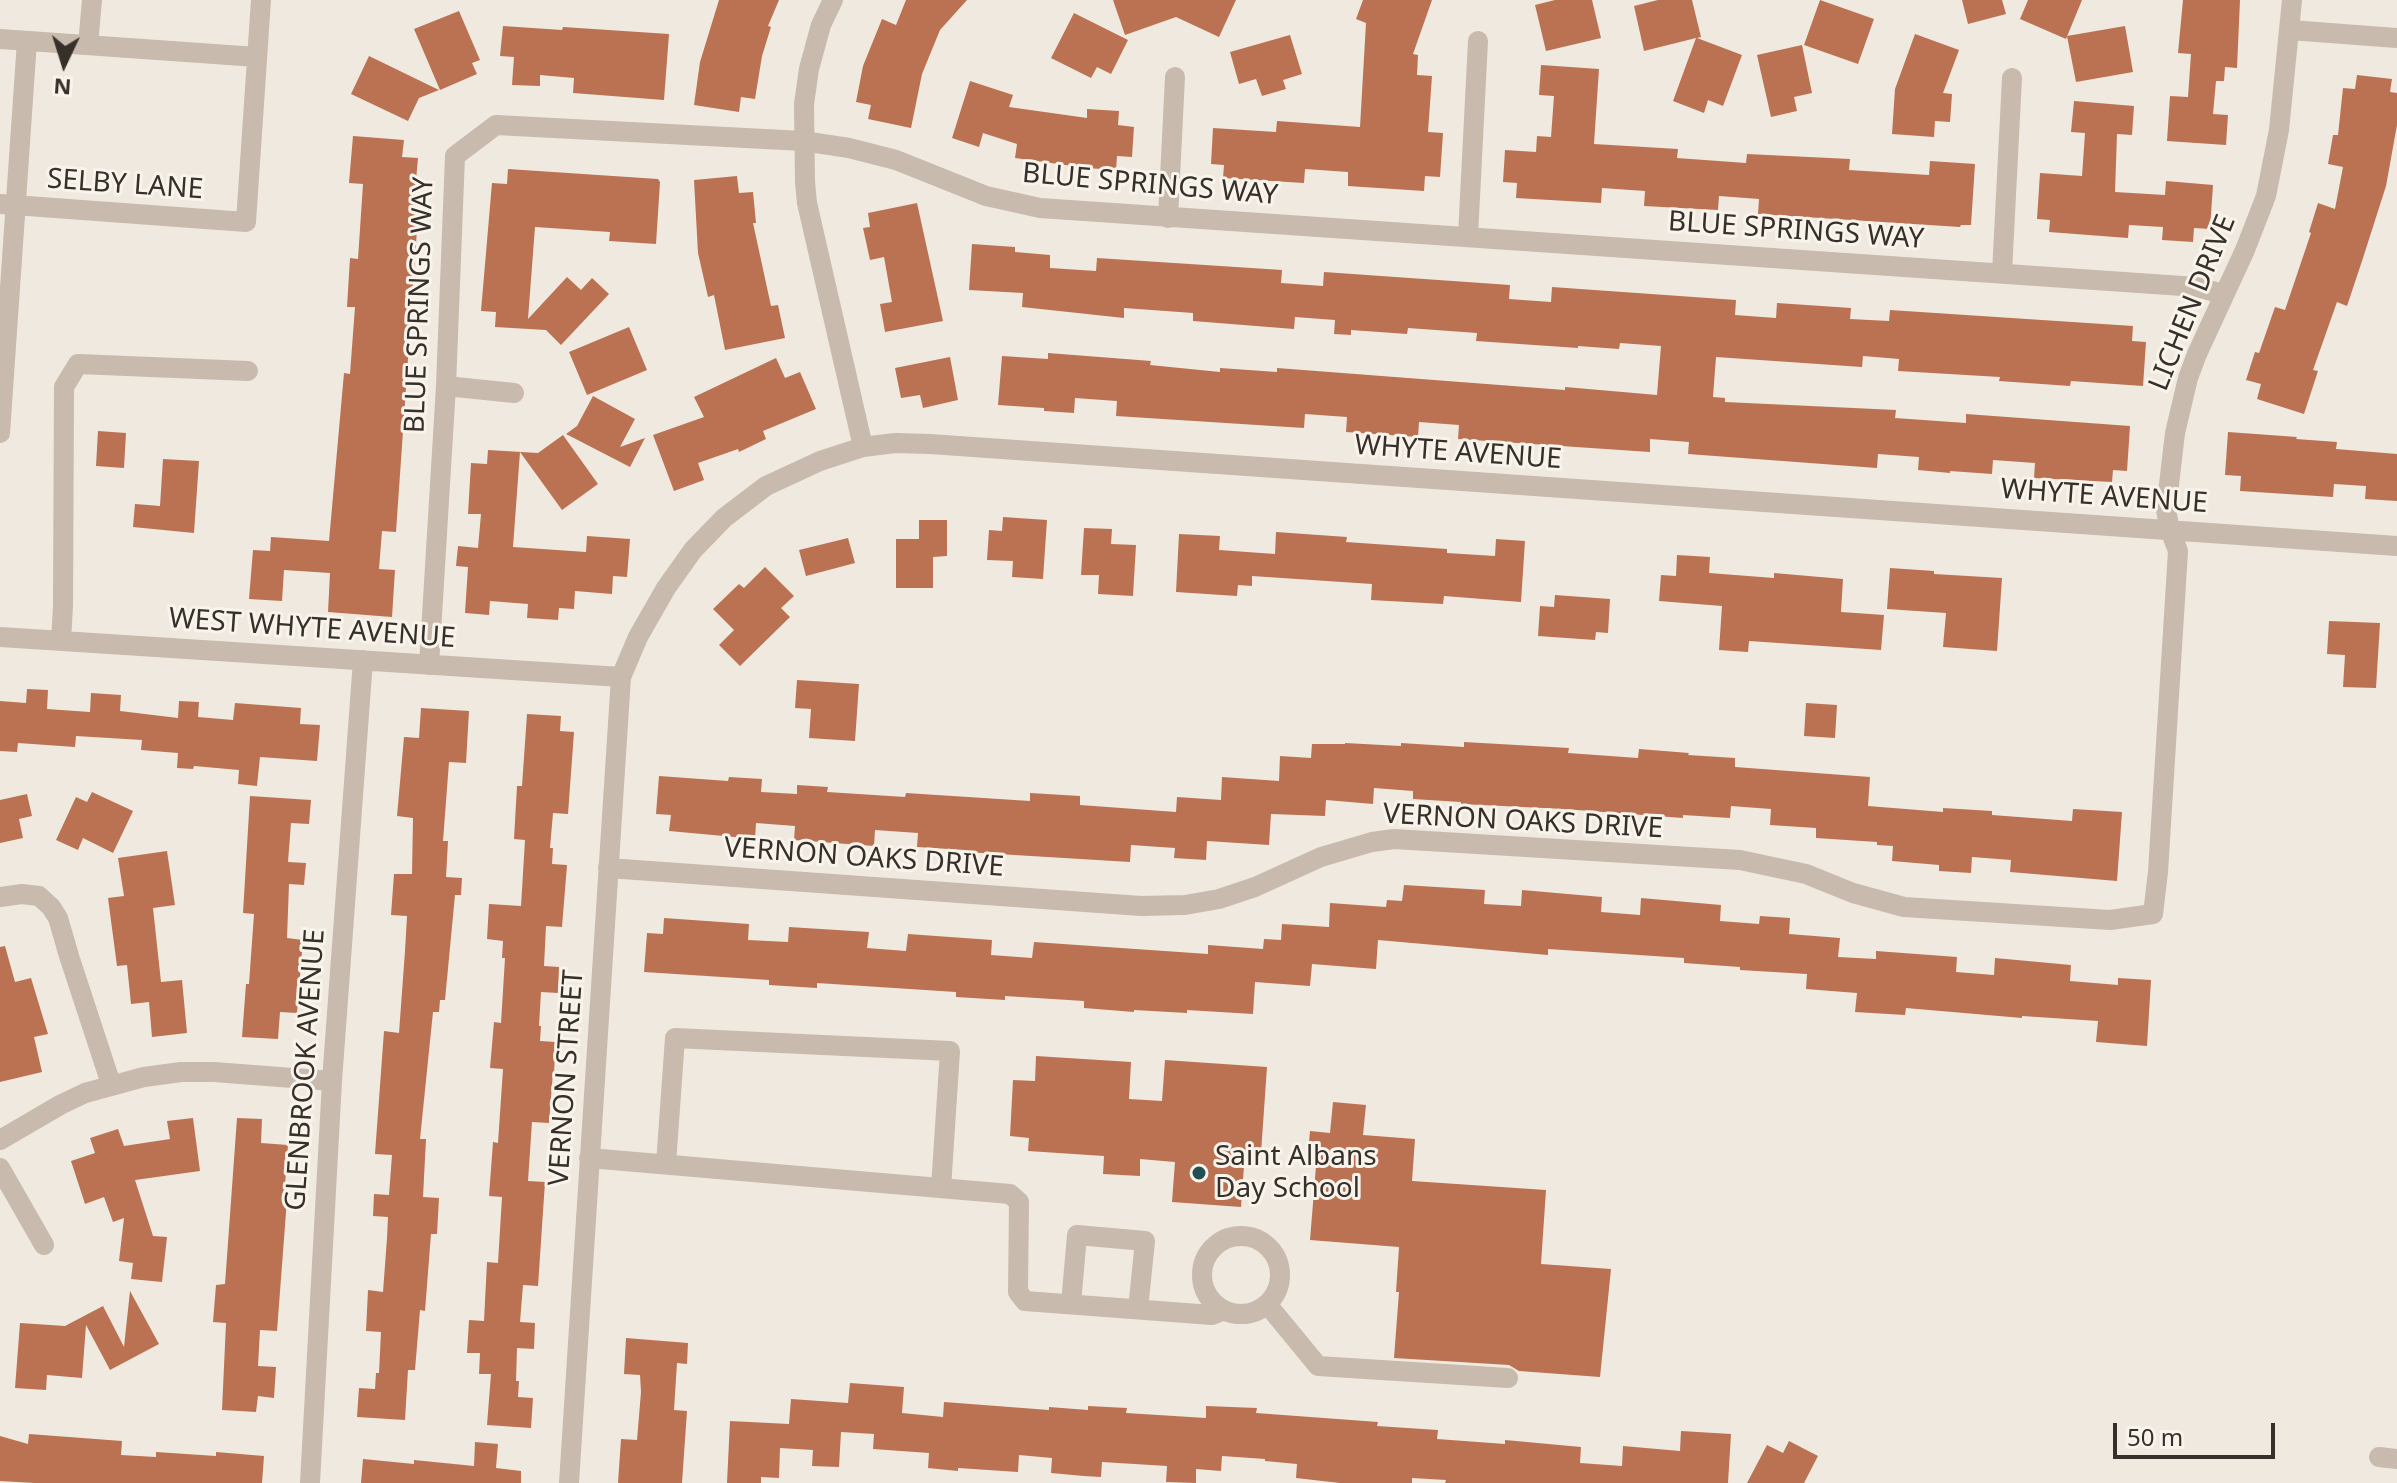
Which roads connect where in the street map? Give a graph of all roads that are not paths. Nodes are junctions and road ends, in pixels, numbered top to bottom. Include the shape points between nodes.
1 (92, 0) edge
2 (261, 0) edge
3 (833, 0) edge
4 (2292, 0) edge
5 (2290, 30) junction
6 (2397, 38) edge
7 (0, 39) edge
8 (27, 41) junction
9 (1478, 41) dead end
10 (88, 45) junction
11 (257, 57) junction
12 (1175, 77) dead end
13 (2012, 78) dead end
14 (803, 141) junction
15 (8, 205) edge
16 (1168, 218) junction
17 (1468, 236) junction
18 (2002, 273) junction
19 (2223, 294) junction
20 (248, 371) dead end
21 (446, 386) junction
22 (514, 393) dead end
23 (0, 433) edge
24 (863, 447) junction
25 (2170, 530) junction
26 (2397, 546) edge
27 (0, 637) edge
28 (61, 641) junction
29 (363, 660) junction
30 (429, 665) junction
31 (621, 677) junction
32 (608, 868) junction
33 (0, 897) edge
34 (2153, 914) joint
35 (332, 1081) junction
36 (111, 1084) junction
37 (0, 1140) edge
38 (589, 1158) junction
39 (666, 1164) junction
40 (0, 1168) edge
41 (941, 1188) junction
42 (44, 1245) dead end
43 (1071, 1304) junction
44 (1267, 1304) junction
45 (1138, 1309) junction
46 (1224, 1310) junction
47 (1508, 1378) dead end
48 (310, 1483) edge
49 (569, 1483) edge

1 - 10 street
2 - 11 street
3 - 14 street via 809,69
4 - 5 street, LICHEN DRIVE
5 - 6 street
5 - 19 street, LICHEN DRIVE via 2266,196
7 - 8 street
8 - 10 street
8 - 15 street
9 - 17 street
10 - 11 street
11 - 15 street, SELBY LANE via 246,222
12 - 16 street
13 - 18 street
14 - 16 street, BLUE SPRINGS WAY via 896,160 1015,204
14 - 21 street, BLUE SPRINGS WAY via 496,125 455,156
14 - 24 street via 807,203
15 - 23 street
16 - 17 street, BLUE SPRINGS WAY
17 - 18 street, BLUE SPRINGS WAY
18 - 19 street, BLUE SPRINGS WAY via 2197,287
19 - 25 street, LICHEN DRIVE via 2188,378 2175,433 2166,510
20 - 28 street via 78,364 64,387
21 - 22 street
21 - 30 street, BLUE SPRINGS WAY
24 - 25 street, WHYTE AVENUE via 930,444
24 - 31 street, WHYTE AVENUE via 766,486 724,518 666,588
25 - 26 street, WHYTE AVENUE
25 - 34 street, LICHEN DRIVE via 2178,551
27 - 28 street, WEST WHYTE AVENUE
28 - 29 street, WEST WHYTE AVENUE
29 - 30 street, WEST WHYTE AVENUE
29 - 35 street, GLENBROOK AVENUE
30 - 31 street, WEST WHYTE AVENUE
31 - 32 street, VERNON STREET
32 - 34 street, VERNON OAKS DRIVE via 1185,905 1255,887 1321,857 1394,839 1740,860 1806,874 1904,907 2110,920
32 - 38 street, VERNON STREET
33 - 36 street via 39,896 58,918
35 - 36 street via 181,1072
35 - 48 street, GLENBROOK AVENUE
36 - 37 street via 60,1105
38 - 39 street
38 - 49 street, VERNON STREET
39 - 41 street
39 - 41 street via 675,1038 950,1051
40 - 42 street
41 - 43 street via 1010,1194 1019,1202 1018,1292 1025,1301
43 - 45 street
43 - 45 street via 1077,1235 1145,1241
44 - 46 street via 1254,1312
44 - 46 street via 1280,1277 1278,1262 1258,1240 1228,1238 1206,1258 1202,1273 1204,1288
44 - 47 street via 1318,1366
45 - 46 street via 1212,1315

